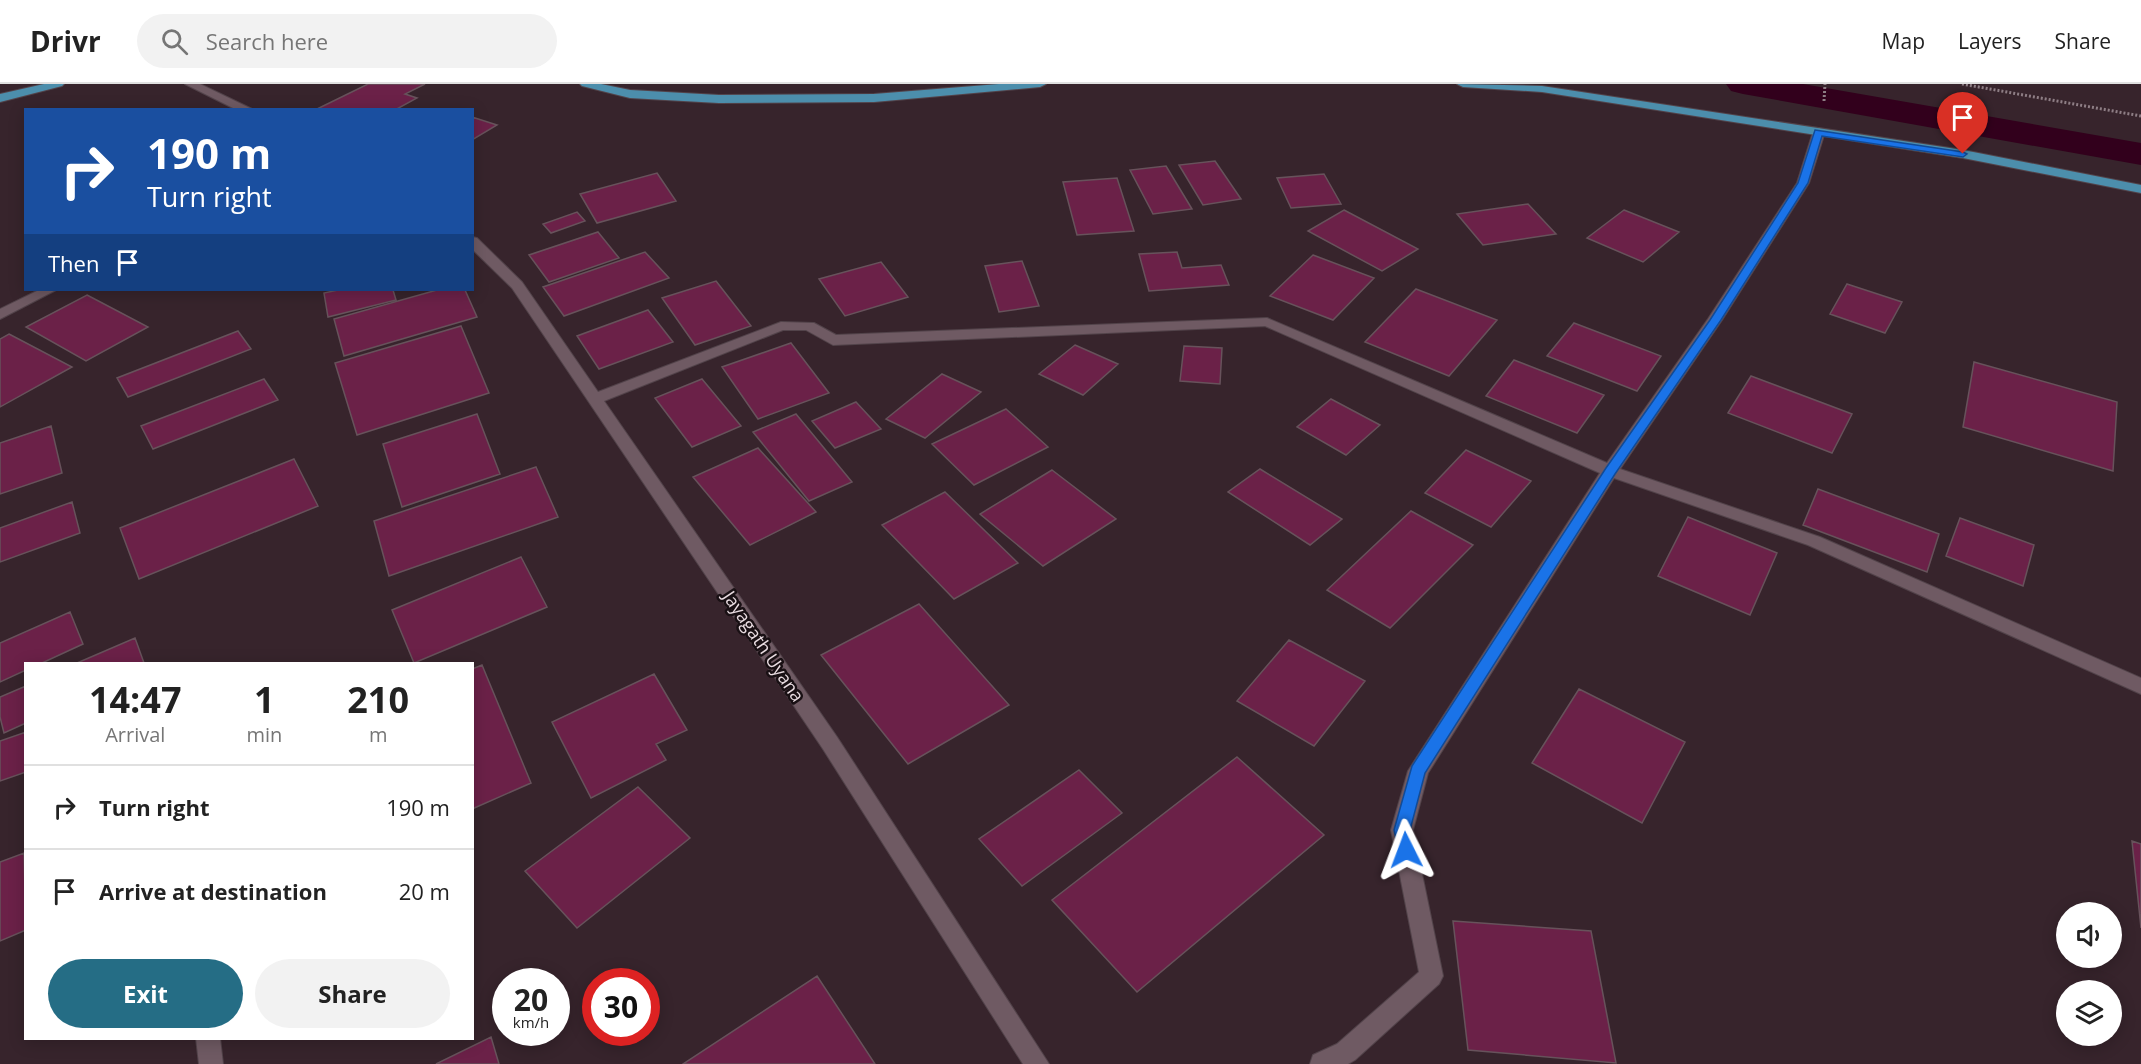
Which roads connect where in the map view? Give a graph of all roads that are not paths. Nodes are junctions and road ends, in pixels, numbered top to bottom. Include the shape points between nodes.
1 (58, 84) edge
2 (190, 84) edge
3 (586, 84) edge
4 (1040, 84) edge
5 (1463, 84) edge
6 (0, 98) edge
7 (244, 108) edge
8 (1819, 132) junction
9 (2141, 189) edge
10 (474, 243) edge
11 (47, 291) edge
12 (0, 315) edge
13 (595, 399) junction
14 (1610, 471) junction
15 (2141, 686) edge
16 (207, 1040) edge
17 (211, 1064) edge
18 (1038, 1064) edge
19 (1322, 1064) edge

1 - 6 main road
2 - 7 street
3 - 4 main road via 630,94 719,99 874,98
5 - 8 main road via 1542,89
8 - 9 main road via 1963,154
8 - 14 street via 1803,183 1715,320
10 - 13 street, Jayagath Uyana via 517,285
11 - 12 street
13 - 14 street via 781,326 809,326 833,340 1267,322
13 - 18 street, Jayagath Uyana via 830,743
14 - 15 street via 1814,541
14 - 19 street via 1418,771 1402,830 1431,976 1346,1052
16 - 17 street

